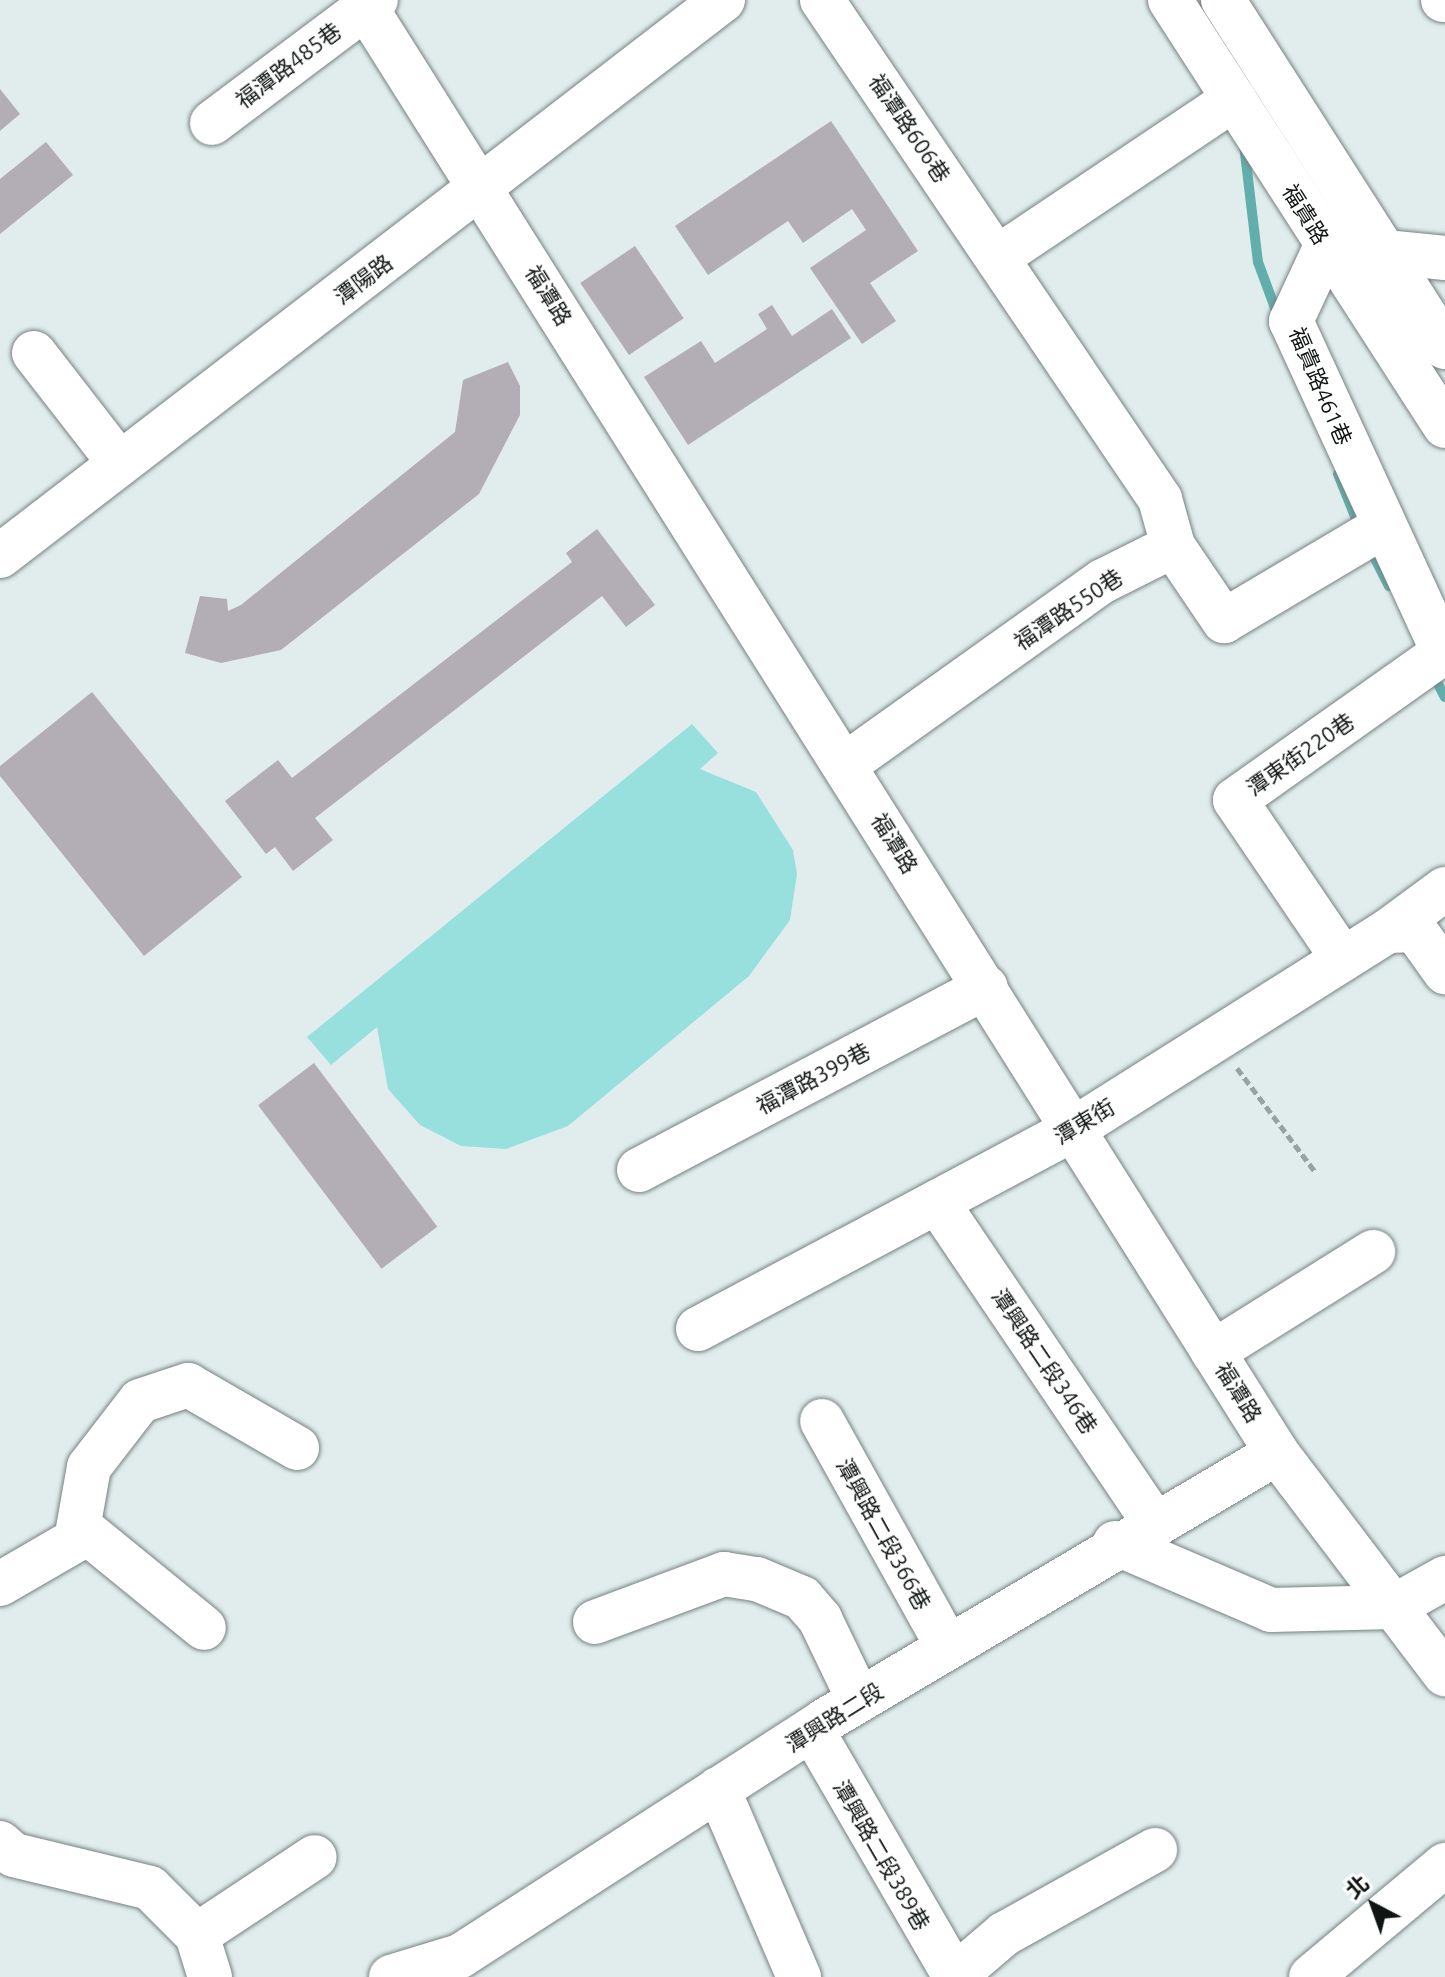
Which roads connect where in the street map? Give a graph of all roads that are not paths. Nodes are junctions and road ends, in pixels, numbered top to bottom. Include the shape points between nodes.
1 (723, 0) edge
2 (822, 0) edge
3 (1170, 0) edge
4 (1223, 0) edge
5 (368, 2) edge
6 (1234, 99) junction
7 (212, 123) dead end
8 (481, 189) junction
9 (1326, 246) junction
10 (1385, 255) junction
11 (998, 257) junction
12 (1445, 258) edge
13 (1445, 347) edge
14 (34, 353) dead end
15 (1445, 426) edge
16 (120, 464) junction
17 (1382, 527) junction
18 (1173, 546) junction
19 (0, 556) edge
20 (1444, 654) edge
21 (846, 764) junction
22 (1445, 889) edge
23 (1388, 931) junction
24 (1343, 959) junction
25 (1445, 972) edge
26 (986, 987) junction
27 (1072, 1130) junction
28 (639, 1170) dead end
29 (937, 1202) junction
30 (1373, 1252) dead end
31 (698, 1329) dead end
32 (1213, 1352) junction
33 (822, 1421) dead end
34 (297, 1448) dead end
35 (1277, 1453) junction
36 (1153, 1521) junction
37 (79, 1526) junction
38 (1115, 1543) junction
39 (1445, 1578) edge
40 (0, 1584) edge
41 (1393, 1607) junction
42 (595, 1622) dead end
43 (204, 1628) dead end
44 (947, 1646) junction
45 (1445, 1674) edge
46 (859, 1700) junction
47 (812, 1730) junction
48 (718, 1789) junction
49 (0, 1843) edge
50 (1155, 1850) dead end
51 (315, 1857) dead end
52 (1445, 1865) edge
53 (197, 1935) junction
54 (464, 1966) edge
55 (955, 1976) edge
56 (210, 1977) edge
57 (391, 1977) edge
58 (799, 1977) edge
59 (1311, 1977) edge

1 - 8 street, 潭陽路
2 - 11 street, 福潭路606巷
3 - 6 street, 福貴路
4 - 10 street, 福貴路
5 - 7 street, 福潭路485巷
5 - 8 street, 福潭路
6 - 9 street, 福貴路
6 - 11 street
8 - 16 street, 潭陽路
8 - 21 street, 福潭路
9 - 10 street
9 - 15 street, 福貴路
9 - 17 street, 福貴路461巷 via 1291,321
10 - 12 street
10 - 13 street, 福貴路
11 - 18 street via 1160,499
14 - 16 street
16 - 19 street, 潭陽路
17 - 18 street via 1224,621
17 - 20 street, 福貴路461巷
18 - 21 street, 福潭路550巷 via 1103,581
20 - 24 street, 潭東街220巷 via 1235,800
21 - 26 street, 福潭路
22 - 23 street, 潭東街
23 - 24 street, 潭東街
23 - 25 street via 1415,930
24 - 27 street, 潭東街
26 - 27 street, 福潭路
26 - 28 street, 福潭路399巷
27 - 29 street, 潭東街
27 - 32 street, 福潭路
29 - 31 street, 潭東街
29 - 36 street, 潭興路二段346巷
30 - 32 street
32 - 35 street, 福潭路
33 - 44 street, 潭興路二段366巷
34 - 37 street via 188,1385 140,1401 89,1467
35 - 36 street, 潭興路二段
35 - 41 street, 福潭路
36 - 38 street, 潭興路二段
37 - 40 street via 76,1540
37 - 43 street
38 - 41 street via 1271,1610
38 - 44 street, 潭興路二段
39 - 41 street
41 - 45 street, 福潭路
42 - 46 street via 724,1574 757,1579 802,1598 820,1619
44 - 46 street, 潭興路二段
46 - 47 street, 潭興路二段
47 - 48 street, 潭興路二段
47 - 55 street, 潭興路二段389巷
48 - 54 street, 潭興路二段
48 - 58 street
49 - 53 street via 14,1855 150,1888
50 - 55 street via 1004,1934
51 - 53 street
52 - 59 street
53 - 56 street
54 - 57 street, 潭興路二段

